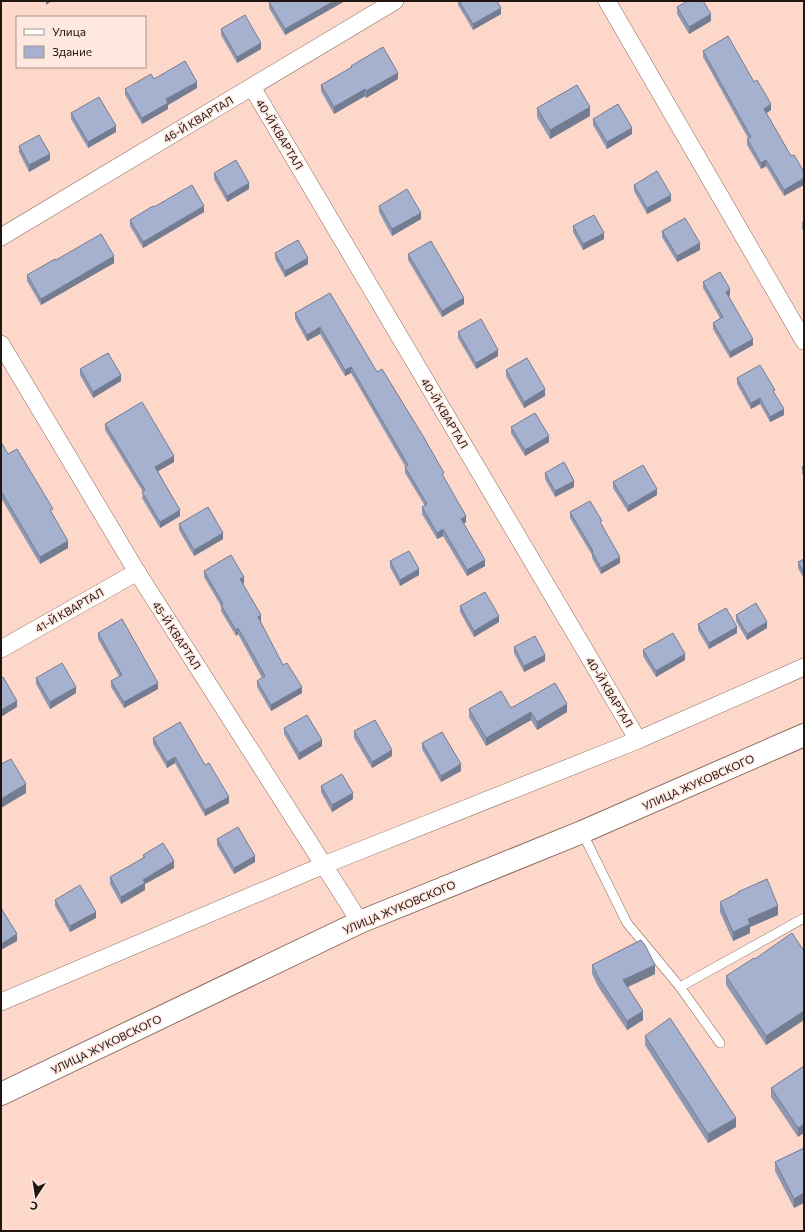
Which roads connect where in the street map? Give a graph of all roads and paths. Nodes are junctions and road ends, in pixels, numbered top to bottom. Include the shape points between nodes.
1 (394, 1) edge
2 (607, 1) edge
3 (252, 87) junction
4 (1, 237) edge
5 (804, 341) edge
6 (1, 344) edge
7 (137, 572) junction
8 (1, 649) edge
9 (804, 667) edge
10 (804, 735) edge
11 (638, 740) junction
12 (582, 832) junction
13 (324, 865) junction
14 (804, 918) edge
15 (360, 922) junction
16 (680, 987) junction
17 (1, 1002) edge
18 (720, 1043) dead end
19 (1, 1094) edge

1 - 3 street, 46-Й КВАРТАЛ
2 - 5 street
3 - 4 street, 46-Й КВАРТАЛ
3 - 11 street, 40-Й КВАРТАЛ
6 - 7 street, 45-Й КВАРТАЛ
7 - 8 street, 41-Й КВАРТАЛ
7 - 13 street, 45-Й КВАРТАЛ
9 - 11 street
10 - 12 street, УЛИЦА ЖУКОВСКОГО
11 - 13 street
12 - 15 street, УЛИЦА ЖУКОВСКОГО
12 - 16 lane via 627,923
13 - 15 street, 45-Й КВАРТАЛ
13 - 17 street
14 - 16 lane
15 - 19 street, УЛИЦА ЖУКОВСКОГО
16 - 18 lane

